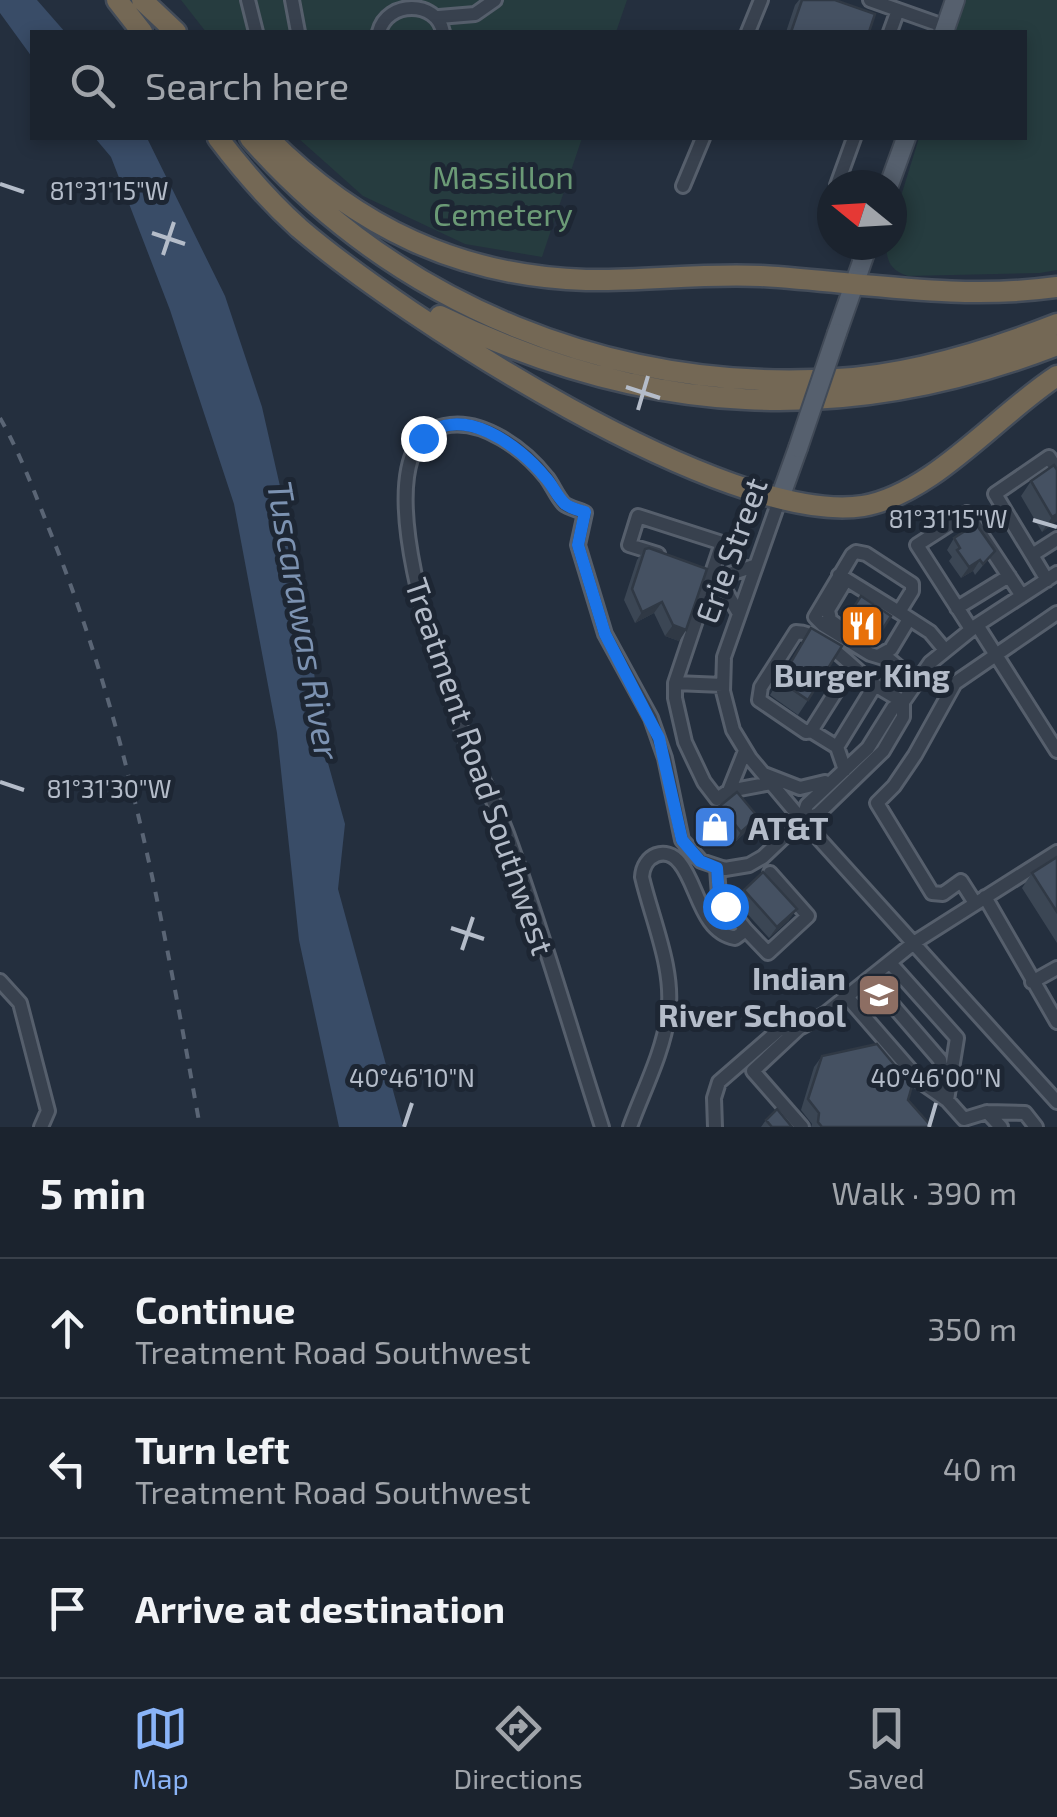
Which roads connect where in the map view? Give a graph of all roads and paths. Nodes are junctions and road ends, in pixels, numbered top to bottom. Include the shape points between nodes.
1 (116, 0) edge
2 (142, 0) edge
3 (248, 0) edge
4 (292, 0) edge
5 (496, 0) edge
6 (761, 0) edge
7 (870, 0) edge
8 (956, 0) edge
9 (404, 1) edge
10 (898, 10) junction
11 (439, 17) junction
12 (140, 30) edge
13 (164, 30) edge
14 (174, 30) edge
15 (256, 30) edge
16 (298, 30) edge
17 (380, 30) edge
18 (442, 30) edge
19 (749, 30) edge
20 (891, 30) edge
21 (945, 30) edge
22 (222, 140) edge
23 (223, 140) edge
24 (252, 140) edge
25 (270, 140) edge
26 (702, 140) edge
27 (853, 140) edge
28 (905, 140) edge
29 (842, 170) edge
30 (894, 170) edge
31 (683, 186) dead end
32 (863, 260) edge
33 (854, 285) junction
34 (1057, 287) edge
35 (1057, 324) edge
36 (1057, 345) edge
37 (1057, 376) edge
38 (1057, 470) edge
39 (780, 498) junction
40 (1057, 539) edge
41 (1032, 556) junction
42 (679, 562) edge
43 (754, 566) junction
44 (696, 567) edge
45 (714, 575) junction
46 (1009, 576) junction
47 (1052, 576) edge
48 (843, 578) junction
49 (1022, 596) junction
50 (957, 608) junction
51 (738, 612) junction
52 (1057, 613) edge
53 (904, 616) junction
54 (974, 627) junction
55 (945, 650) junction
56 (996, 653) junction
57 (878, 656) junction
58 (852, 666) junction
59 (916, 680) junction
60 (676, 683) junction
61 (723, 684) junction
62 (875, 685) junction
63 (904, 702) junction
64 (681, 727) junction
65 (811, 731) junction
66 (658, 734) junction
67 (837, 748) junction
68 (745, 751) junction
69 (1057, 751) edge
70 (843, 772) junction
71 (766, 778) junction
72 (729, 790) junction
73 (802, 820) junction
74 (1057, 852) edge
75 (717, 868) junction
76 (770, 873) edge
77 (980, 900) junction
78 (746, 930) junction
79 (916, 942) junction
80 (891, 964) junction
81 (1057, 968) edge
82 (871, 980) junction
83 (0, 981) edge
84 (1032, 982) junction
85 (848, 998) junction
86 (1057, 1022) edge
87 (801, 1026) junction
88 (947, 1100) junction
89 (1057, 1102) edge
90 (987, 1112) junction
91 (965, 1123) edge
92 (41, 1127) edge
93 (602, 1127) edge
94 (630, 1127) edge
95 (715, 1127) edge
96 (802, 1127) edge
97 (1000, 1127) edge
98 (1036, 1127) edge

1 - 12 highway
2 - 13 highway
2 - 14 highway
3 - 15 street
4 - 16 street
5 - 11 street via 476,14
6 - 19 street
7 - 10 street
8 - 21 main road
9 - 11 street via 424,4
9 - 17 street via 386,14
10 - 20 street
10 - 21 street
11 - 18 street
22 - 39 highway via 252,182 311,237 464,344 641,446
23 - 36 highway via 281,200 372,274 480,335 600,378 729,399 826,400 960,377
24 - 35 highway via 330,217 435,289 544,340 613,361 739,379 841,379 935,362
25 - 33 highway via 372,222 485,266 589,280 725,275
26 - 31 street
27 - 29 street
28 - 30 main road
32 - 33 main road, Erie Street
33 - 34 highway via 970,294
33 - 39 main road, Erie Street, bridge
37 - 39 highway via 894,497 848,507
38 - 41 street via 1048,457 994,494
39 - 43 street, Erie Street
40 - 41 street
41 - 47 street
42 - 45 street via 629,545 638,516 722,543
43 - 45 street
43 - 51 street, Erie Street
44 - 45 street
45 - 51 street
45 - 60 street
46 - 49 street
46 - 50 street
46 - 50 street via 968,513 917,545
47 - 49 street
48 - 53 street
48 - 53 street via 853,554 866,554 912,585
48 - 57 street via 817,620
49 - 54 street
50 - 54 street
51 - 61 street, Erie Street
52 - 56 street
53 - 55 street
53 - 57 street via 891,649
54 - 55 street
54 - 56 street
55 - 59 street
56 - 69 street
56 - 77 street via 955,683 916,755 878,803 932,893 943,894 961,880
57 - 59 street
58 - 62 street
58 - 65 street
58 - 65 street via 799,631 771,671 760,702
59 - 63 street
60 - 61 street
60 - 64 street
61 - 68 street, Erie Street via 730,722
62 - 63 street
62 - 67 street
63 - 70 street
63 - 73 street via 903,717 878,758 823,810
64 - 66 street
64 - 72 street via 696,768 717,798
65 - 67 street
66 - 75 street, Treatment Road Southwest via 682,840 700,861
66 - 93 street, Treatment Road Southwest via 605,634 578,545 585,512 565,505 532,462 496,436 449,425 430,432 409,464 406,492 420,601 466,740 508,836
67 - 70 street
68 - 71 street, Erie Street
68 - 72 street
70 - 71 street via 805,788
70 - 73 street via 807,805
71 - 72 street
71 - 73 street, Erie Street
73 - 75 street via 755,862
73 - 79 street, Erie Street
74 - 77 street
75 - 78 street via 719,896
76 - 78 street via 808,916 768,953
77 - 79 street
77 - 84 street
78 - 94 street via 736,938 720,931 676,859 660,853 646,862 642,876 669,1000 664,1035
79 - 80 street
79 - 89 street, Erie Street
80 - 82 street
80 - 88 street via 957,1038
81 - 84 street
82 - 85 street
82 - 88 street via 940,1060
83 - 92 street via 20,1003 48,1111
84 - 86 street
85 - 87 street
85 - 88 street via 921,1082
87 - 95 street via 780,1029 721,1079
87 - 96 street via 752,1072
88 - 91 street
90 - 91 street
90 - 97 street
90 - 98 street via 1025,1114

